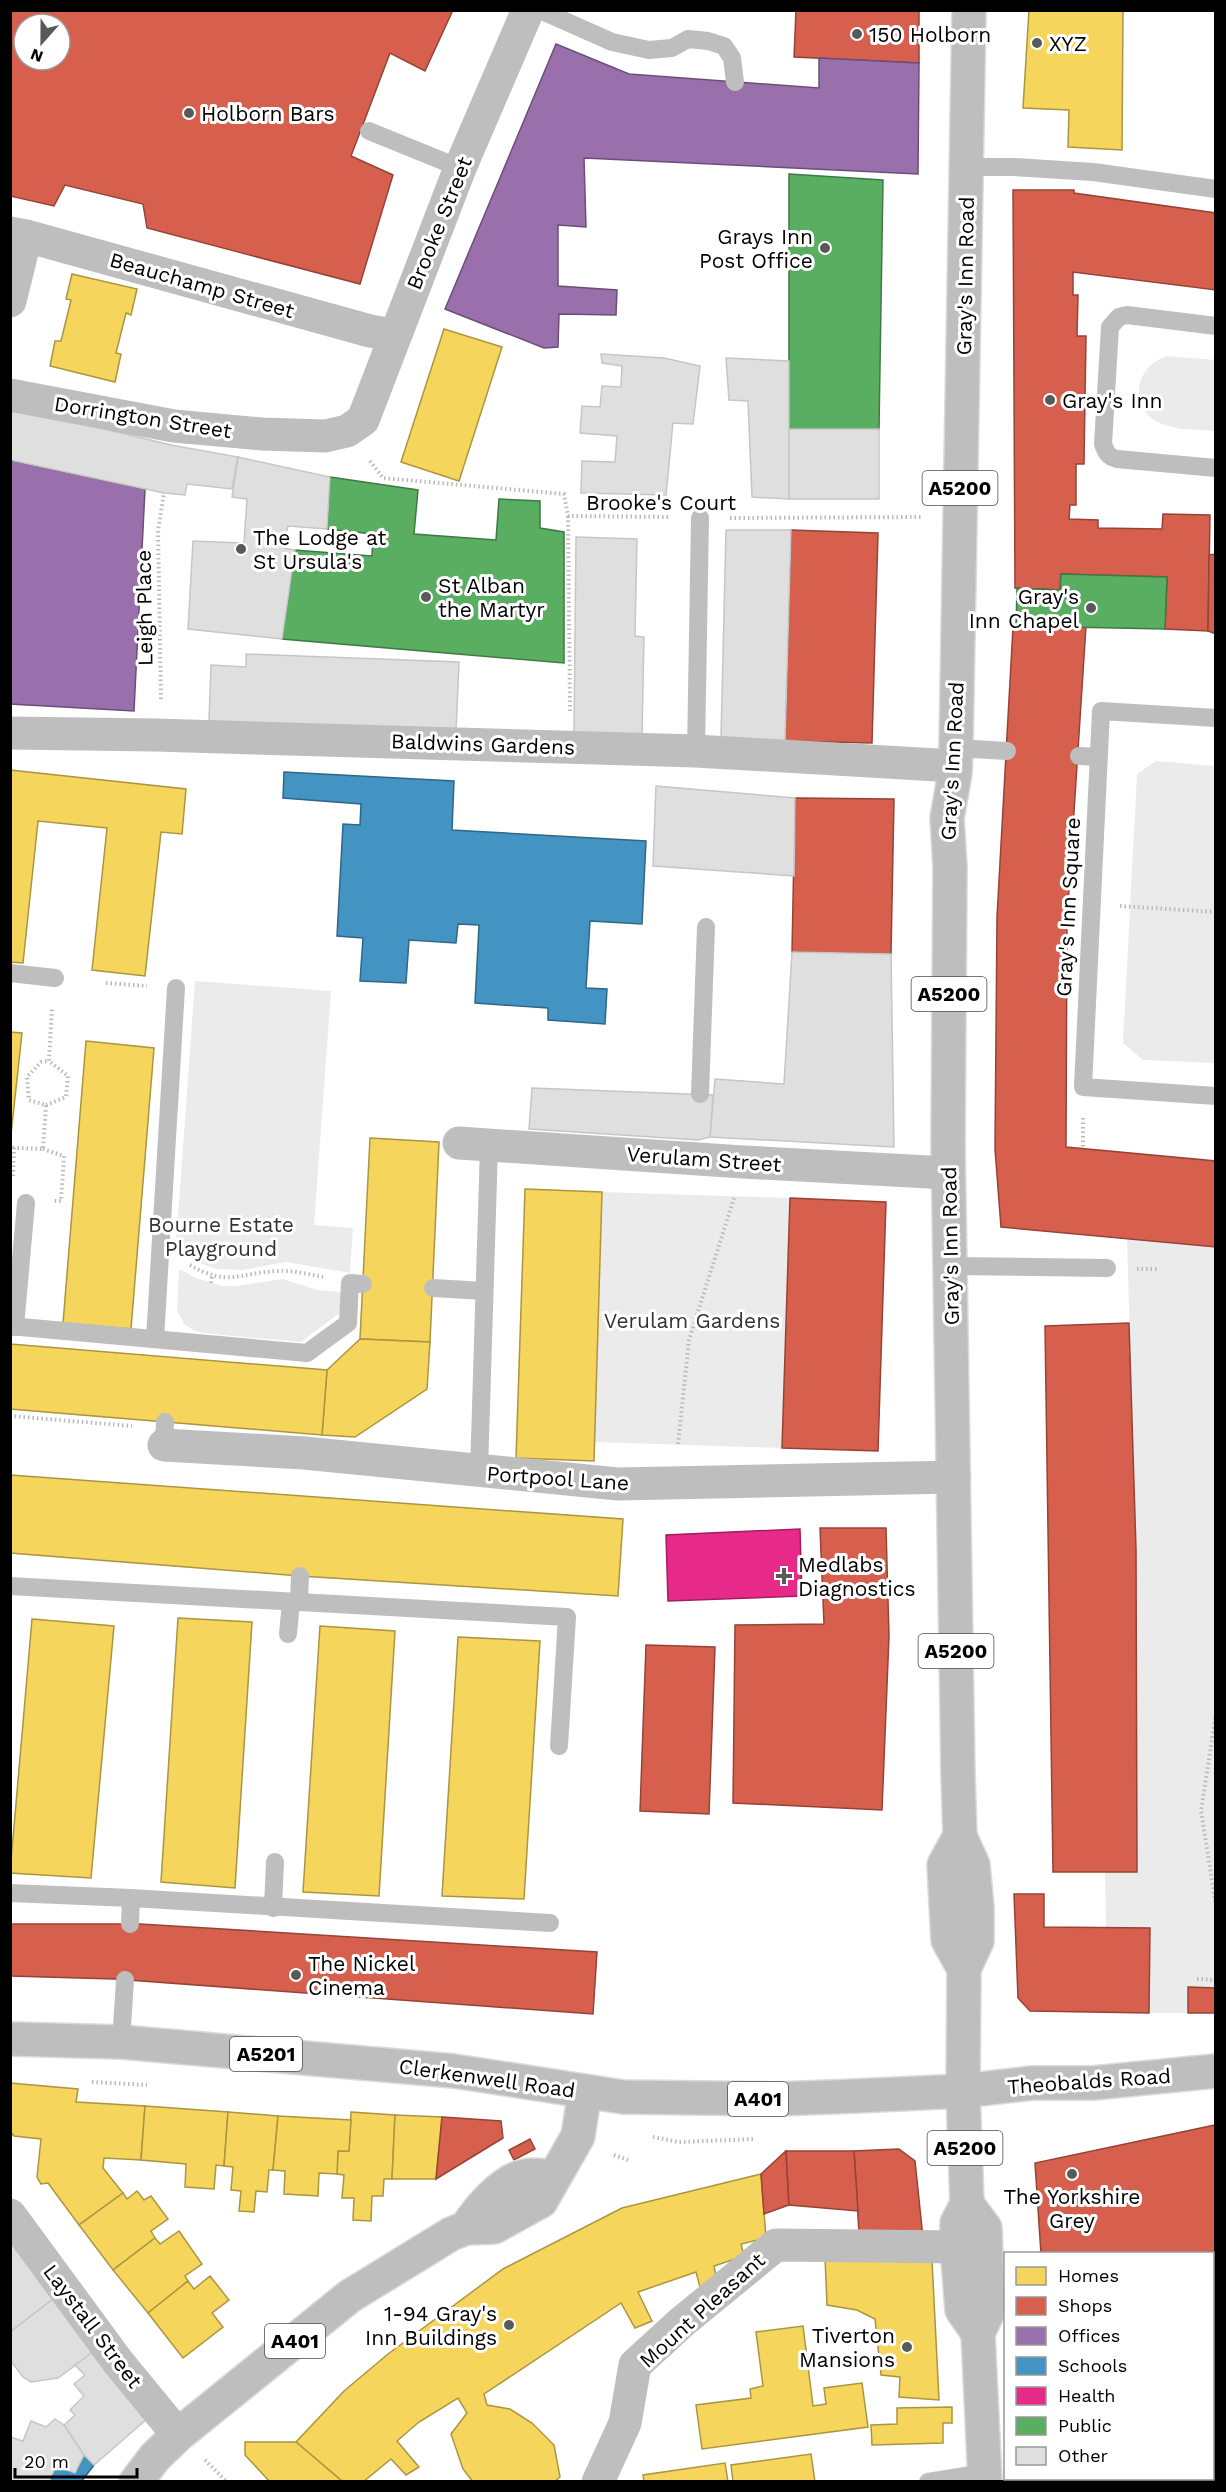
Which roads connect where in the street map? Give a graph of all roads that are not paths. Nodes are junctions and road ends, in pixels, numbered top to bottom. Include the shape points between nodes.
1 (528, 10) edge
2 (540, 10) edge
3 (969, 10) edge
4 (735, 82) dead end
5 (369, 131) dead end
6 (966, 167) junction
7 (460, 168) junction
8 (1215, 189) edge
9 (18, 234) edge
10 (10, 301) edge
11 (1215, 326) edge
12 (394, 335) junction
13 (10, 395) edge
14 (347, 431) joint
15 (1215, 468) edge
16 (700, 518) road end
17 (1215, 718) edge
18 (10, 733) edge
19 (696, 751) junction
20 (1006, 751) dead end
21 (1079, 756) dead end
22 (956, 757) junction
23 (1098, 757) junction
24 (706, 927) dead end
25 (10, 973) edge
26 (55, 978) road end
27 (177, 988) road end
28 (699, 1094) dead end
29 (1215, 1096) edge
30 (474, 1144) joint
31 (948, 1173) junction
32 (26, 1203) road end
33 (950, 1266) junction
34 (1107, 1268) dead end
35 (363, 1284) dead end
36 (432, 1288) dead end
37 (484, 1291) junction
38 (13, 1327) edge
39 (163, 1345) junction
40 (164, 1432) road end
41 (479, 1472) junction
42 (954, 1477) junction
43 (300, 1576) dead end
44 (10, 1586) edge
45 (295, 1602) junction
46 (288, 1634) dead end
47 (559, 1746) dead end
48 (275, 1862) dead end
49 (10, 1893) edge
50 (131, 1898) junction
51 (273, 1908) junction
52 (550, 1923) dead end
53 (130, 1924) dead end
54 (125, 1980) dead end
55 (10, 2040) edge
56 (121, 2042) junction
57 (1215, 2071) edge
58 (585, 2091) junction
59 (963, 2091) junction
60 (967, 2204) junction
61 (10, 2215) edge
62 (957, 2247) junction
63 (978, 2333) junction
64 (178, 2435) junction
65 (985, 2477) edge
66 (136, 2481) edge
67 (598, 2481) edge
68 (928, 2481) edge

1 - 7 main road, Brooke Street
2 - 4 lane via 612,42 649,50 672,48 688,39 724,46 732,58
3 - 6 main road, Gray's Inn Road / A5200
5 - 7 lane
6 - 8 lane via 1093,172
6 - 22 main road, Gray's Inn Road / A5200
7 - 12 main road, Brooke Street
9 - 10 main road
9 - 12 main road, Beauchamp Street
11 - 15 lane via 1127,315 1113,321 1103,444 1111,458
12 - 14 main road, Brooke Street via 363,420
13 - 14 main road, Dorrington Street via 174,426 325,436
16 - 19 lane
17 - 23 lane, Gray's Inn Square via 1101,711
18 - 19 main road, Baldwins Gardens
19 - 22 main road, Baldwins Gardens
20 - 22 lane
21 - 23 lane
22 - 31 main road, Gray's Inn Road / A5200 via 947,818
23 - 29 lane, Gray's Inn Square via 1083,1087
24 - 28 lane
25 - 26 lane
27 - 39 lane
30 - 31 main road, Verulam Street via 698,1150
30 - 37 lane
31 - 33 main road, Gray's Inn Road / A5200
32 - 38 lane
33 - 34 lane
33 - 42 main road, Gray's Inn Road / A5200
35 - 39 lane via 350,1283 348,1323 308,1353
36 - 37 lane
37 - 41 lane
38 - 39 lane
40 - 41 main road, Portpool Lane via 304,1453
41 - 42 main road, Portpool Lane via 618,1484
42 - 59 main road, Gray's Inn Road / A5200 via 960,1836 973,1865 977,1908 977,1941 964,1969
43 - 45 lane
44 - 45 lane
45 - 46 lane
45 - 47 lane via 567,1617
48 - 51 lane
49 - 50 lane
50 - 51 lane
50 - 53 lane
51 - 52 lane
54 - 56 lane
55 - 56 main road, Clerkenwell Road / A5201
56 - 58 main road, Clerkenwell Road / A5201 via 477,2073
57 - 59 main road, Theobalds Road / A401
58 - 59 main road, Clerkenwell Road / A401 via 623,2097 777,2099
58 - 64 main road, A401 via 578,2136 553,2176 524,2176 503,2188 481,2205 466,2228 350,2296
59 - 60 main road, Gray's Inn Road / A5200
60 - 62 main road, Gray's Inn Road / A5200 via 957,2223
60 - 63 main road via 986,2228 988,2312
61 - 64 main road, Laystall Street via 118,2362
62 - 63 main road, Gray's Inn Road / A5200 via 962,2310
62 - 67 main road, Mount Pleasant via 776,2245 635,2365 625,2423
63 - 65 main road
64 - 66 main road, A401
65 - 68 lane

